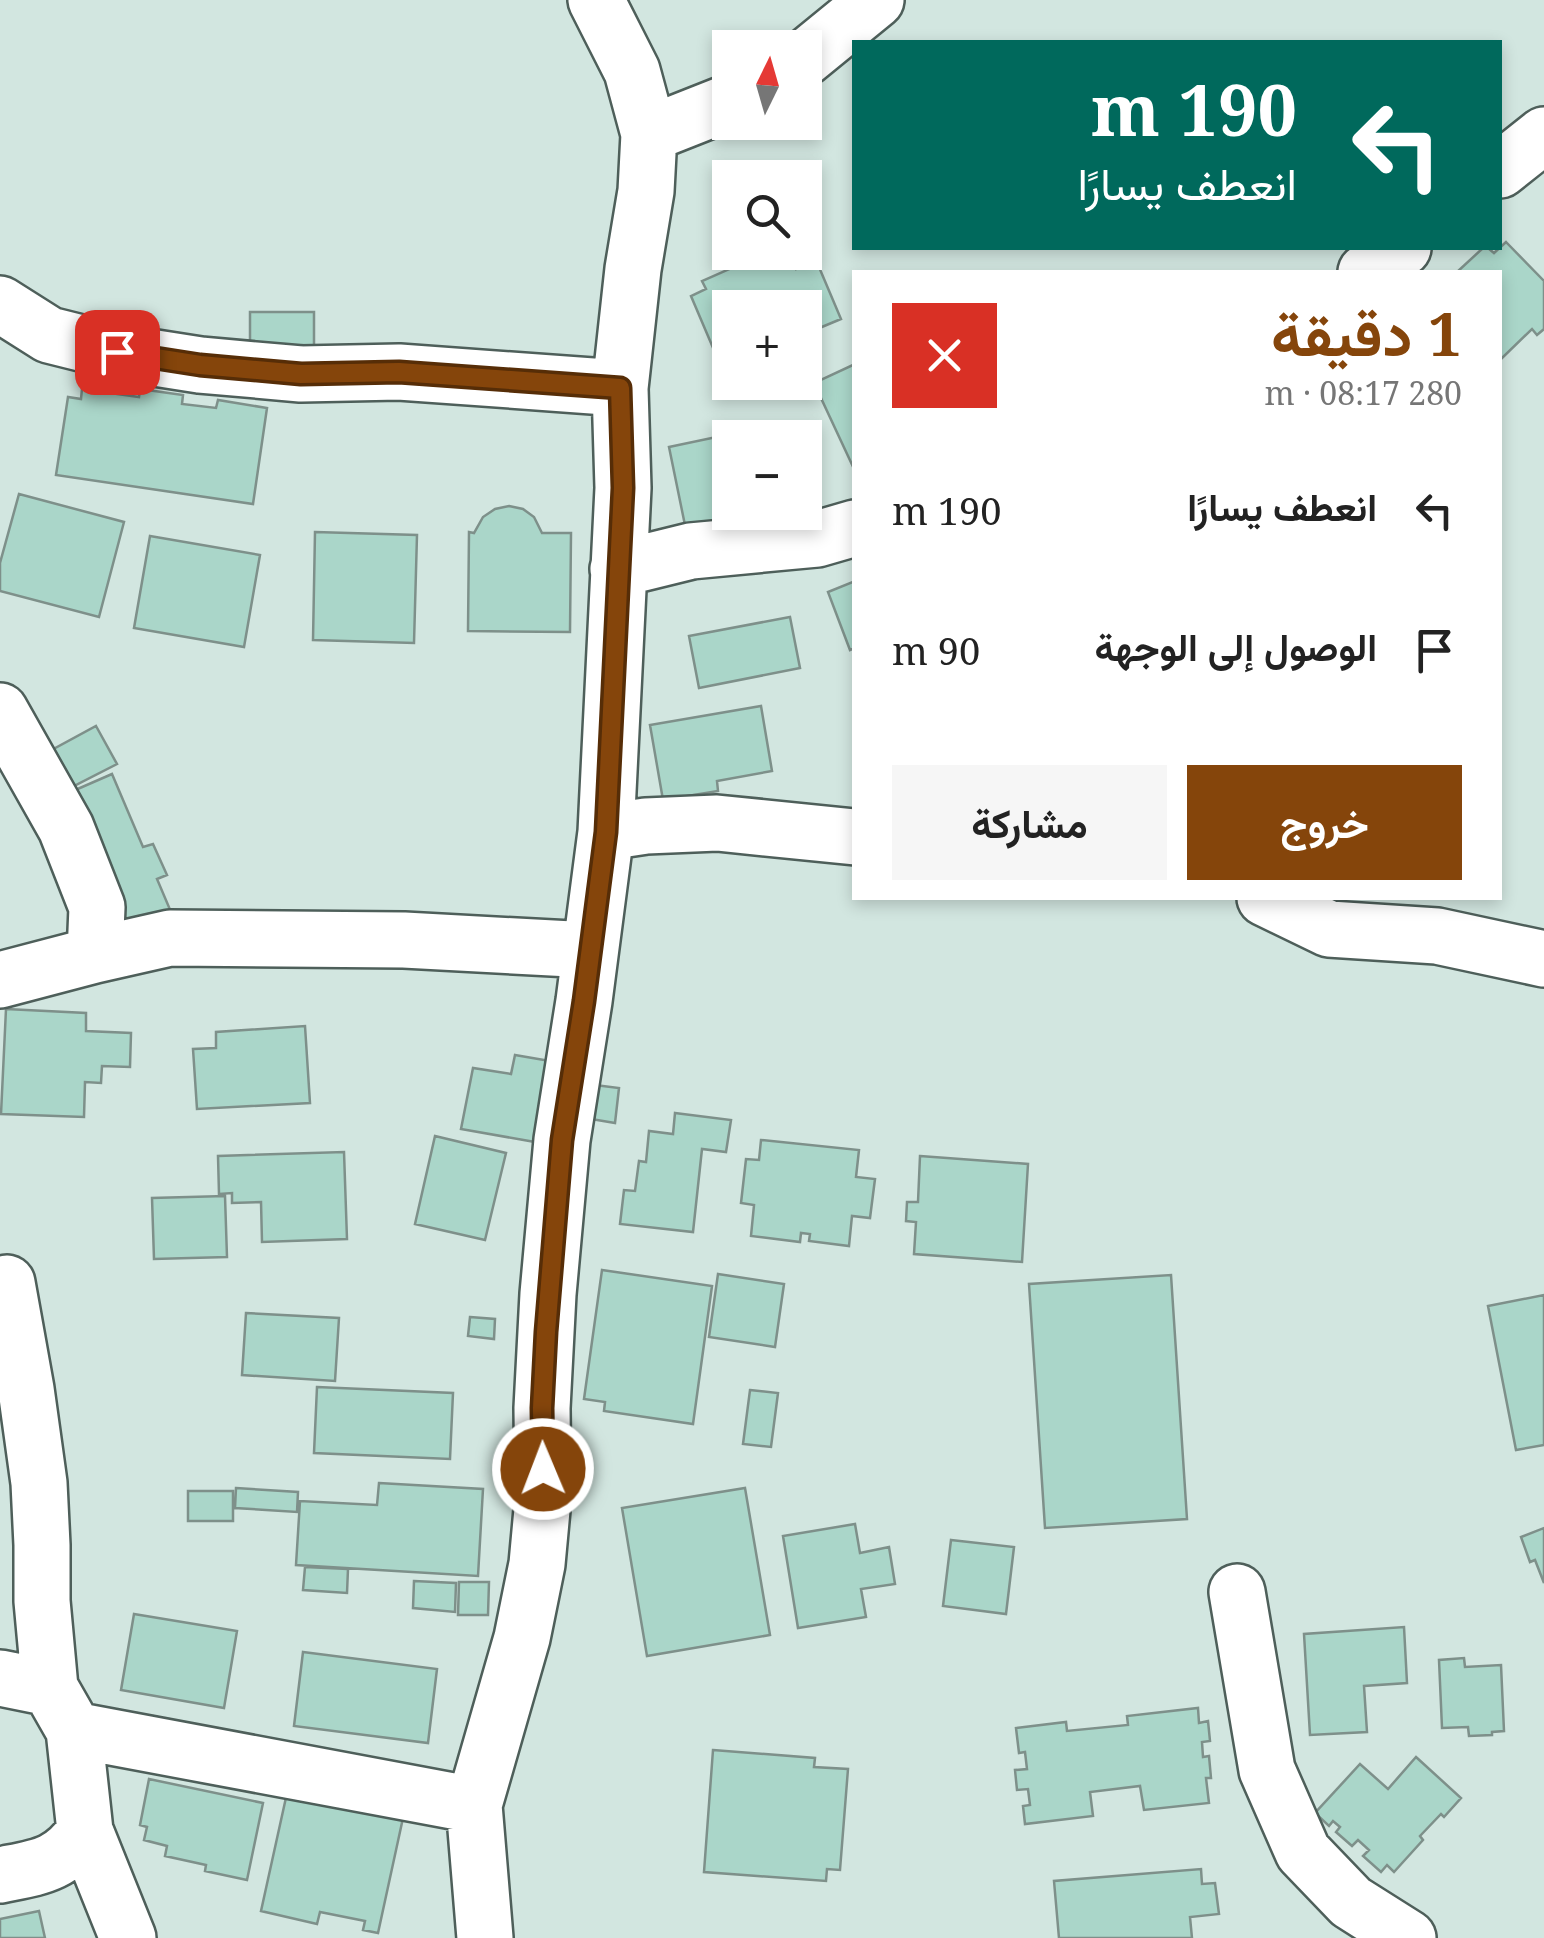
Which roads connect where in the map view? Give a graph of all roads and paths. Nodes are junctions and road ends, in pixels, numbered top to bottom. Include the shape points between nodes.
1 (596, 0) edge
2 (876, 0) edge
3 (822, 44) edge
4 (712, 109) edge
5 (648, 134) junction
6 (1544, 135) edge
7 (1502, 168) edge
8 (1400, 250) edge
9 (1369, 270) edge
10 (0, 304) edge
11 (620, 388) junction
12 (852, 529) edge
13 (618, 569) junction
14 (0, 711) edge
15 (606, 832) junction
16 (852, 837) edge
17 (1268, 900) edge
18 (590, 950) junction
19 (95, 955) junction
20 (1544, 959) edge
21 (0, 980) edge
22 (7, 1283) dead end
23 (1237, 1592) dead end
24 (41, 1699) edge
25 (474, 1804) junction
26 (85, 1832) junction
27 (0, 1874) edge
28 (481, 1931) edge
29 (128, 1938) edge
30 (1408, 1938) edge

1 - 5 street via 632,72
2 - 3 street
4 - 5 street
5 - 11 street
6 - 7 street
8 - 9 street
10 - 11 street via 49,335 200,365
11 - 13 street
12 - 13 street via 817,539 692,551
13 - 15 street
14 - 19 street via 66,828 96,907
15 - 16 street via 717,823
15 - 18 street
17 - 20 street via 1329,929 1438,936
18 - 19 street via 170,938
18 - 25 street via 555,1217 537,1564
19 - 21 street
22 - 24 street via 39,1483
23 - 30 street via 1267,1770 1303,1852 1351,1902
24 - 25 street
24 - 26 street
25 - 28 street
26 - 27 street via 56,1860
26 - 29 street

